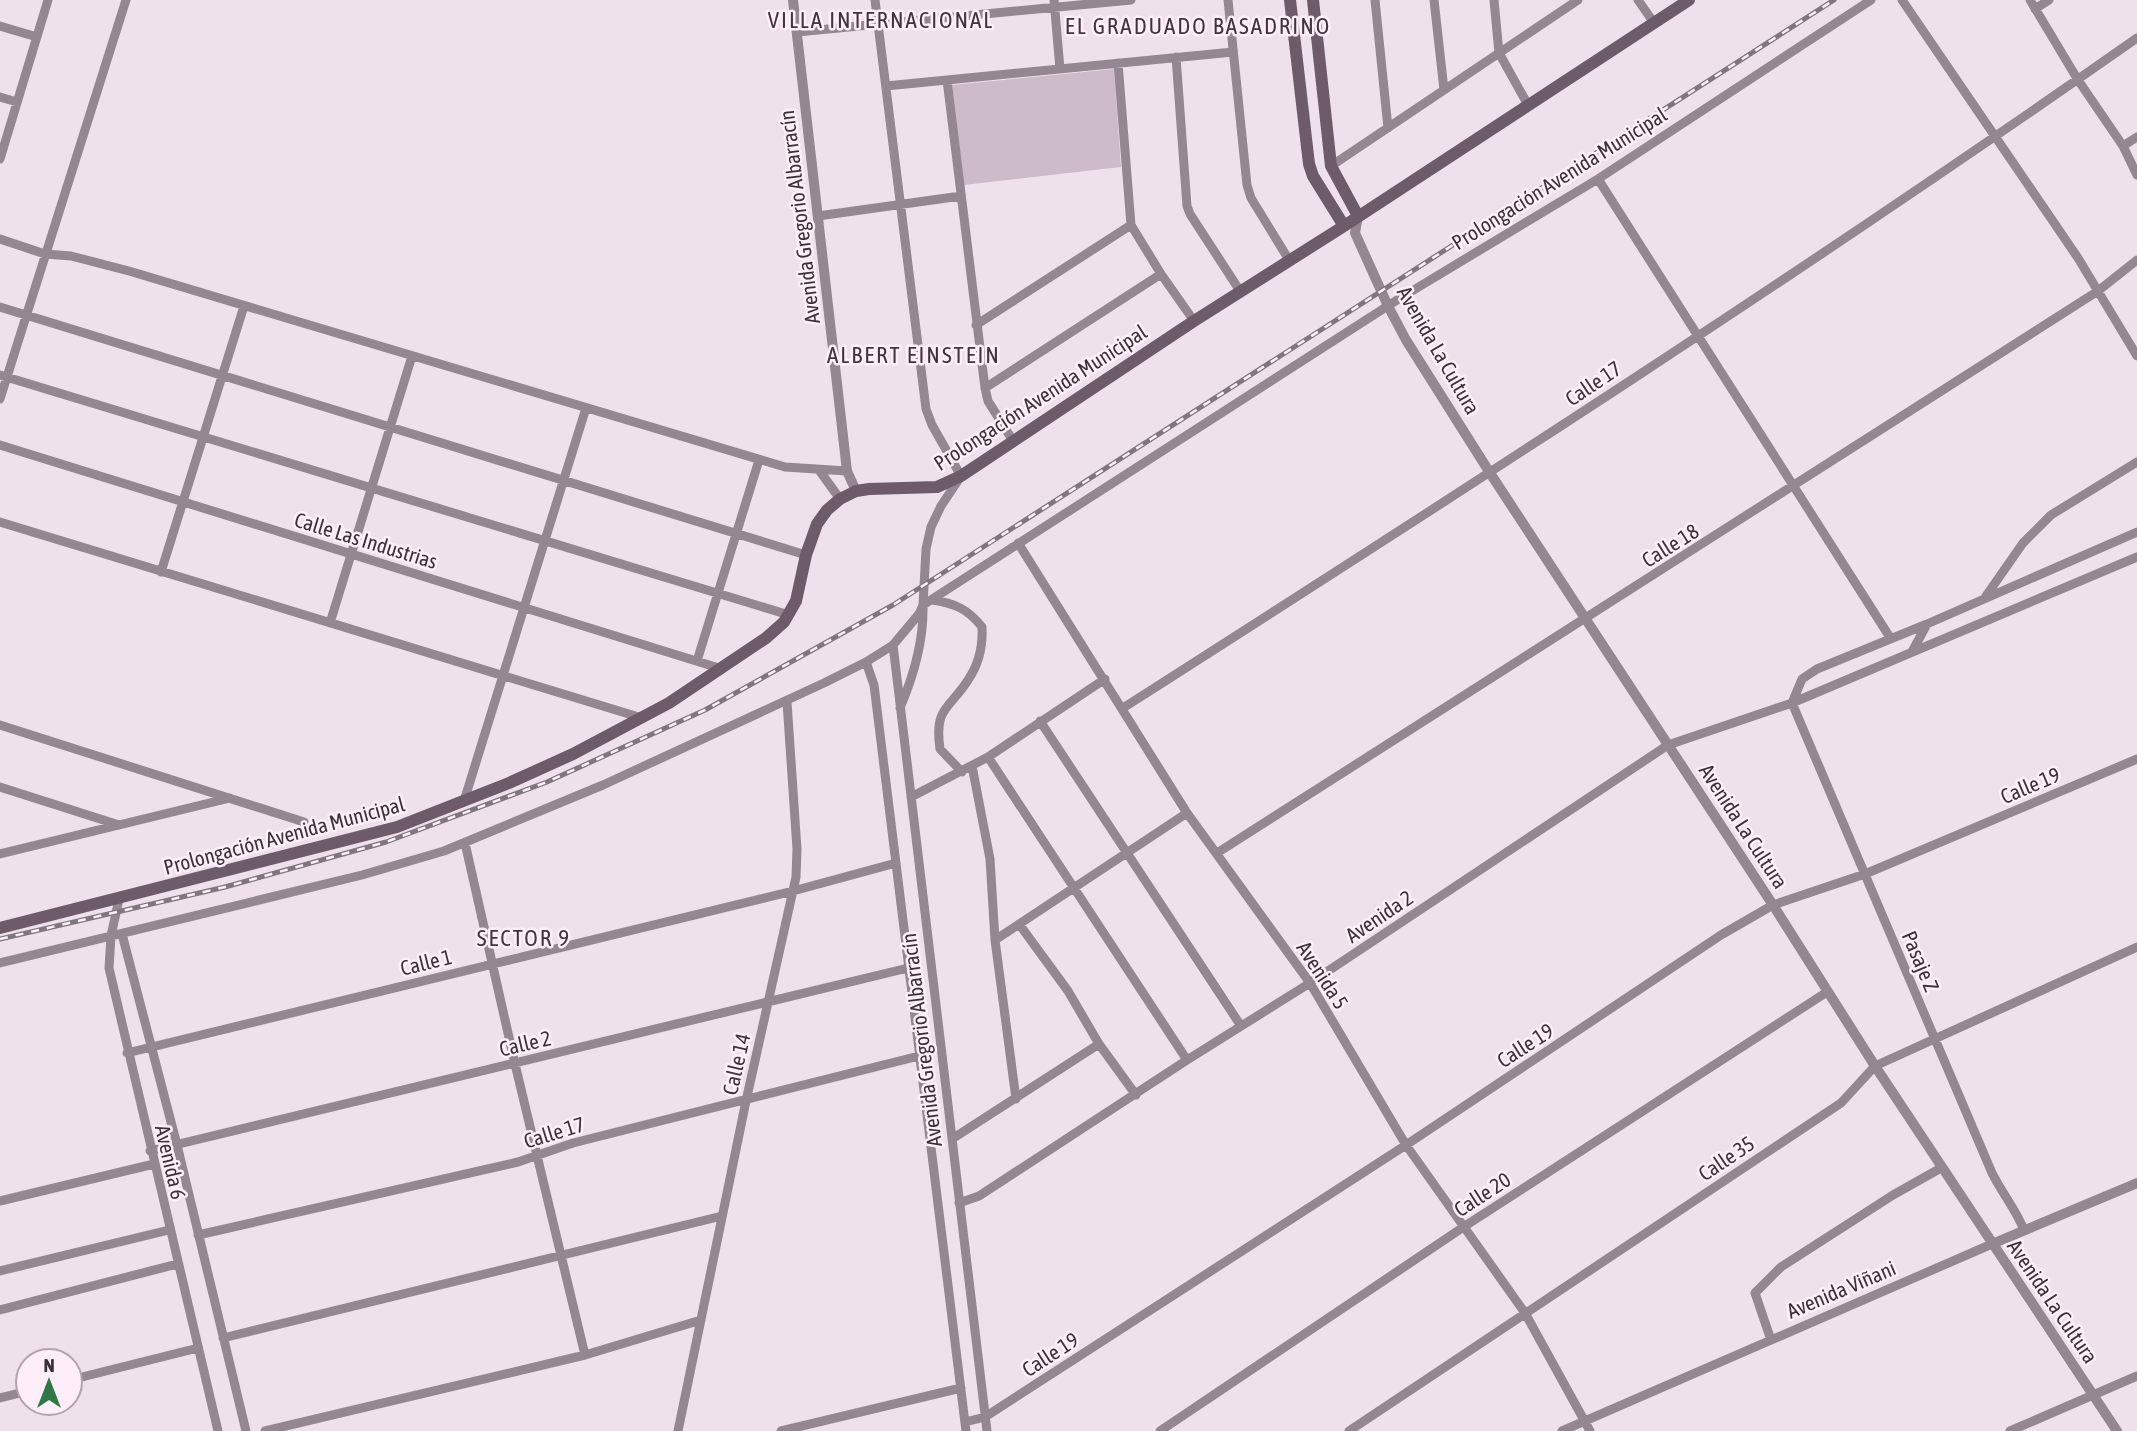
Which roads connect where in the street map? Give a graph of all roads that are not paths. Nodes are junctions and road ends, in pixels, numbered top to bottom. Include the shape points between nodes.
1 (48, 0) edge
2 (126, 0) edge
3 (793, 0) edge
4 (875, 0) edge
5 (1131, 0) edge
6 (1228, 0) edge
7 (1290, 0) edge
8 (1312, 0) edge
9 (1376, 0) edge
10 (1434, 0) edge
11 (1494, 0) edge
12 (1577, 0) edge
13 (1638, 0) edge
14 (1689, 0) edge
15 (1871, 0) edge
16 (1902, 0) edge
17 (2030, 0) edge
18 (2049, 0) edge
19 (1054, 3) edge
20 (2035, 9) junction
21 (877, 23) junction
22 (1654, 23) junction
23 (0, 26) edge
24 (797, 32) junction
25 (37, 37) junction
26 (2137, 38) edge
27 (1233, 52) junction
28 (1499, 53) junction
29 (1176, 57) junction
30 (1118, 63) junction
31 (1060, 69) junction
32 (947, 80) junction
33 (2078, 80) junction
34 (886, 86) junction
35 (1444, 90) junction
36 (0, 97) edge
37 (17, 102) junction
38 (1528, 105) junction
39 (1388, 128) junction
40 (2137, 137) edge
41 (1996, 138) junction
42 (2123, 146) junction
43 (0, 159) edge
44 (1331, 166) junction
45 (2137, 175) edge
46 (1598, 179) junction
47 (961, 196) junction
48 (900, 203) junction
49 (818, 216) junction
50 (1358, 216) junction
51 (1131, 225) junction
52 (1349, 230) junction
53 (0, 239) edge
54 (45, 254) junction
55 (1289, 260) junction
56 (2137, 260) edge
57 (1161, 274) junction
58 (1240, 291) junction
59 (2098, 291) junction
60 (244, 306) junction
61 (1388, 306) junction
62 (0, 307) edge
63 (26, 315) junction
64 (1194, 321) junction
65 (976, 325) junction
66 (1698, 334) junction
67 (412, 356) junction
68 (2137, 356) edge
69 (222, 375) junction
70 (3, 376) edge
71 (985, 388) junction
72 (0, 399) edge
73 (586, 408) junction
74 (390, 427) junction
75 (203, 436) junction
76 (1013, 441) junction
77 (0, 445) edge
78 (759, 460) junction
79 (2137, 463) edge
80 (818, 470) junction
81 (847, 471) junction
82 (1490, 473) junction
83 (961, 476) junction
84 (563, 480) junction
85 (1794, 486) junction
86 (372, 488) junction
87 (856, 491) junction
88 (840, 499) junction
89 (183, 502) junction
90 (0, 522) edge
91 (2137, 532) edge
92 (737, 533) junction
93 (545, 540) junction
94 (1018, 543) junction
95 (351, 553) junction
96 (806, 555) junction
97 (2137, 557) edge
98 (161, 572) junction
99 (718, 593) junction
100 (1985, 598) junction
101 (928, 603) junction
102 (524, 607) junction
103 (789, 615) junction
104 (1585, 620) junction
105 (330, 623) junction
106 (1927, 624) junction
107 (1891, 639) junction
108 (893, 645) junction
109 (1913, 650) junction
110 (697, 661) junction
111 (866, 662) junction
112 (722, 669) junction
113 (503, 676) junction
114 (1105, 679) junction
115 (787, 702) junction
116 (1791, 702) junction
117 (900, 708) junction
118 (1123, 708) junction
119 (642, 718) junction
120 (1040, 720) junction
121 (0, 725) edge
122 (1668, 745) junction
123 (988, 757) junction
124 (2137, 759) edge
125 (972, 766) junction
126 (962, 772) junction
127 (0, 788) edge
128 (911, 797) junction
129 (230, 798) junction
130 (464, 801) junction
131 (1187, 813) junction
132 (304, 822) dead end
133 (120, 825) junction
134 (465, 843) junction
135 (1, 853) edge
136 (1127, 853) junction
137 (1217, 853) junction
138 (896, 863) junction
139 (1865, 874) junction
140 (1075, 889) junction
141 (793, 891) junction
142 (119, 899) junction
143 (1773, 905) junction
144 (1019, 924) junction
145 (0, 928) edge
146 (122, 934) junction
147 (111, 936) junction
148 (995, 940) junction
149 (2137, 947) edge
150 (0, 963) edge
151 (494, 964) junction
152 (908, 968) junction
153 (1310, 983) junction
154 (1827, 992) junction
155 (768, 1003) junction
156 (1241, 1026) junction
157 (1935, 1038) junction
158 (1099, 1044) junction
159 (150, 1047) junction
160 (127, 1053) junction
161 (919, 1056) junction
162 (1187, 1060) junction
163 (515, 1064) junction
164 (1875, 1066) junction
165 (1136, 1095) junction
166 (1016, 1099) junction
167 (746, 1101) junction
168 (952, 1139) junction
169 (177, 1144) junction
170 (1406, 1145) junction
171 (150, 1151) junction
172 (537, 1154) junction
173 (154, 1164) junction
174 (1941, 1168) junction
175 (2137, 1183) edge
176 (0, 1201) edge
177 (959, 1203) junction
178 (722, 1216) junction
179 (1465, 1227) junction
180 (169, 1230) junction
181 (2024, 1230) junction
182 (198, 1235) junction
183 (1992, 1244) junction
184 (562, 1257) junction
185 (177, 1264) junction
186 (0, 1271) edge
187 (0, 1310) edge
188 (1525, 1313) junction
189 (701, 1320) junction
190 (223, 1338) junction
191 (1771, 1340) junction
192 (198, 1348) junction
193 (585, 1355) junction
194 (84, 1376) edge
195 (2137, 1376) edge
196 (961, 1388) junction
197 (2093, 1395) junction
198 (985, 1417) junction
199 (1585, 1421) junction
200 (966, 1427) edge
201 (218, 1431) edge
202 (246, 1431) edge
203 (265, 1431) edge
204 (678, 1431) edge
205 (781, 1431) edge
206 (987, 1431) edge
207 (1160, 1431) edge
208 (1349, 1431) edge
209 (1562, 1431) edge
210 (1590, 1431) edge
211 (2010, 1431) edge
212 (2117, 1431) edge

1 - 25 street
2 - 54 street
3 - 24 street, Avenida Gregorio Albarracín
4 - 21 street
5 - 19 street
6 - 27 street
7 - 52 main road, Avenida La Cultura via 1309,164
8 - 44 main road
9 - 39 street
10 - 35 street
11 - 28 street
12 - 28 street
13 - 22 street
14 - 22 main road, Prolongación Avenida Municipal
15 - 46 street, Prolongación Avenida Municipal
16 - 41 street
17 - 20 street
18 - 20 street
19 - 21 street
19 - 31 street
20 - 33 street
21 - 24 street
21 - 34 street
22 - 38 main road, Prolongación Avenida Municipal
23 - 25 street
24 - 49 street, Avenida Gregorio Albarracín
25 - 37 street
26 - 33 street, Calle 17
27 - 29 street
27 - 55 street via 1247,186
28 - 35 street
28 - 38 street
29 - 30 street
29 - 58 street via 1190,214
30 - 31 street
30 - 51 street
31 - 32 street
32 - 34 street
32 - 47 street
33 - 41 street, Calle 17
33 - 42 street
34 - 48 street
35 - 39 street
36 - 37 street
37 - 43 street
38 - 50 main road, Prolongación Avenida Municipal
39 - 44 street
40 - 42 street
41 - 59 street
41 - 66 street, Calle 17
42 - 45 street
44 - 50 main road
46 - 61 street, Prolongación Avenida Municipal
46 - 66 street
47 - 48 street
47 - 65 street
48 - 49 street
48 - 83 street via 926,409
49 - 81 street, Avenida Gregorio Albarracín
50 - 52 main road, Prolongación Avenida Municipal
51 - 57 street
51 - 65 street
52 - 55 main road, Prolongación Avenida Municipal
52 - 61 street, Avenida La Cultura
53 - 54 street
54 - 60 street via 71,256
54 - 63 street
55 - 58 main road, Prolongación Avenida Municipal
56 - 59 street, Calle 18
57 - 64 street
57 - 71 street
58 - 64 main road, Prolongación Avenida Municipal
59 - 68 street
59 - 85 street, Calle 18
60 - 67 street
60 - 69 street
61 - 82 street, Avenida La Cultura
61 - 94 street, Prolongación Avenida Municipal
62 - 63 street
63 - 69 street
63 - 70 street
64 - 76 main road, Prolongación Avenida Municipal
65 - 71 street
66 - 82 street, Calle 17
66 - 85 street
67 - 73 street
67 - 74 street
69 - 74 street
69 - 75 street
70 - 72 street
70 - 75 street
71 - 76 street
73 - 78 street
73 - 84 street
74 - 84 street
74 - 86 street
75 - 86 street
75 - 89 street
76 - 83 main road, Prolongación Avenida Municipal
77 - 89 street, Calle Las Industrias
78 - 80 street
78 - 92 street
79 - 100 street via 2051,516 2023,543
80 - 81 street
80 - 88 street
81 - 87 street, Avenida Gregorio Albarracín
82 - 104 street, Avenida La Cultura
82 - 118 street, Calle 17
83 - 87 main road, Prolongación Avenida Municipal via 937,487
83 - 101 street via 941,506 926,549
84 - 92 street
84 - 93 street
85 - 104 street, Calle 18
85 - 107 street
86 - 93 street
86 - 95 street
87 - 88 main road, Prolongación Avenida Municipal
88 - 96 main road, Prolongación Avenida Municipal via 822,517
89 - 95 street, Calle Las Industrias
89 - 98 street
90 - 98 street
91 - 100 street
92 - 96 street
92 - 99 street
93 - 99 street
93 - 102 street
94 - 101 street, Prolongación Avenida Municipal
94 - 114 street, Avenida 5
95 - 102 street, Calle Las Industrias
95 - 105 street
96 - 103 main road, Prolongación Avenida Municipal
97 - 109 street, Avenida 2
98 - 105 street
99 - 103 street
99 - 110 street
100 - 106 street
101 - 108 street
101 - 117 street via 916,664
101 - 126 street via 957,605 982,627 974,670 939,723 940,749
102 - 110 street, Calle Las Industrias
102 - 113 street
103 - 112 main road, Prolongación Avenida Municipal
104 - 122 street, Avenida La Cultura
104 - 137 street, Calle 18
105 - 113 street
106 - 107 street
106 - 109 street
107 - 116 street via 1808,674
108 - 111 street
108 - 117 street, Avenida Gregorio Albarracín
109 - 116 street, Avenida 2
110 - 112 street, Calle Las Industrias
111 - 115 street
111 - 138 street, Avenida Gregorio Albarracín via 874,685
112 - 119 main road, Prolongación Avenida Municipal
113 - 119 street
113 - 130 street
114 - 118 street, Avenida 5
114 - 120 street
115 - 134 street
115 - 141 street, Calle 14 via 797,856
116 - 122 street, Avenida 2
116 - 139 street, Pasaje Z
117 - 128 street, Avenida Gregorio Albarracín
118 - 131 street, Avenida 5
119 - 130 main road, Prolongación Avenida Municipal
120 - 123 street
120 - 136 street
121 - 129 street
122 - 143 street, Avenida La Cultura
122 - 153 street, Avenida 2
123 - 125 street
123 - 140 street
124 - 139 street, Calle 19
125 - 126 street
125 - 148 street via 990,859
126 - 128 street
127 - 133 street
128 - 168 street, Avenida Gregorio Albarracín
129 - 132 street
129 - 133 street
130 - 142 main road, Prolongación Avenida Municipal via 397,827
131 - 136 street
131 - 137 street, Avenida 5
133 - 135 street
134 - 146 street via 362,875
134 - 151 street
136 - 140 street
136 - 156 street
137 - 153 street, Avenida 5
138 - 141 street, Calle 1
138 - 152 street, Avenida Gregorio Albarracín
139 - 143 street, Calle 19
139 - 157 street, Pasaje Z
140 - 144 street
140 - 162 street
141 - 151 street, Calle 1
141 - 155 street, Calle 14
142 - 145 main road, Prolongación Avenida Municipal
142 - 147 street, Avenida 6
143 - 154 street, Avenida La Cultura
143 - 170 street, Calle 19
144 - 148 street
144 - 158 street via 1068,991
146 - 147 street
146 - 159 street, Avenida 6
147 - 150 street
147 - 160 street, Avenida 6 via 108,968
148 - 166 street
149 - 157 street, Calle 35
151 - 159 street, Calle 1
151 - 163 street
152 - 155 street, Calle 2
152 - 161 street, Avenida Gregorio Albarracín
153 - 156 street, Avenida 2
153 - 170 street, Avenida 5
154 - 164 street, Avenida La Cultura
154 - 179 street, Calle 20
155 - 163 street, Calle 2
155 - 167 street, Calle 14
156 - 162 street, Avenida 2
157 - 164 street, Calle 35
157 - 181 street, Pasaje Z via 1992,1173
158 - 165 street
158 - 166 street
159 - 160 street, Calle 1
159 - 169 street, Avenida 6
160 - 171 street, Avenida 6
161 - 167 street, Calle 17
161 - 196 street, Avenida Gregorio Albarracín
162 - 165 street, Avenida 2
163 - 169 street, Calle 2
163 - 172 street
164 - 174 street, Avenida La Cultura
164 - 188 street, Calle 35 via 1841,1103
165 - 177 street, Avenida 2 via 979,1196
166 - 168 street
167 - 172 street, Calle 17
167 - 178 street, Calle 14
168 - 177 street, Avenida Gregorio Albarracín
169 - 171 street, Calle 2
169 - 182 street, Avenida 6
170 - 179 street, Avenida 5
170 - 198 street, Calle 19
171 - 173 street, Avenida 6
172 - 182 street, Calle 17
172 - 184 street
173 - 176 street
173 - 180 street, Avenida 6
174 - 183 street, Avenida La Cultura
174 - 191 street via 1781,1267 1755,1293
175 - 181 street, Avenida Viñani
177 - 198 street, Avenida Gregorio Albarracín
178 - 184 street
178 - 189 street, Calle 14
179 - 188 street, Avenida 5
179 - 207 street, Calle 20
180 - 185 street, Avenida 6
180 - 186 street
181 - 183 street, Avenida Viñani
182 - 190 street, Avenida 6
183 - 191 street, Avenida Viñani
183 - 197 street, Avenida La Cultura
184 - 190 street
184 - 193 street
185 - 187 street
185 - 192 street, Avenida 6
188 - 199 street, Avenida 5
188 - 208 street, Calle 35
189 - 193 street
189 - 204 street, Calle 14
190 - 202 street, Avenida 6
191 - 199 street, Avenida Viñani
192 - 194 street
192 - 201 street, Avenida 6
193 - 203 street
195 - 197 street
196 - 200 street, Avenida Gregorio Albarracín
196 - 205 street
197 - 211 street
197 - 212 street, Avenida La Cultura
198 - 200 street, Calle 19
198 - 206 street, Avenida Gregorio Albarracín
199 - 209 street, Avenida Viñani
199 - 210 street, Avenida 5

